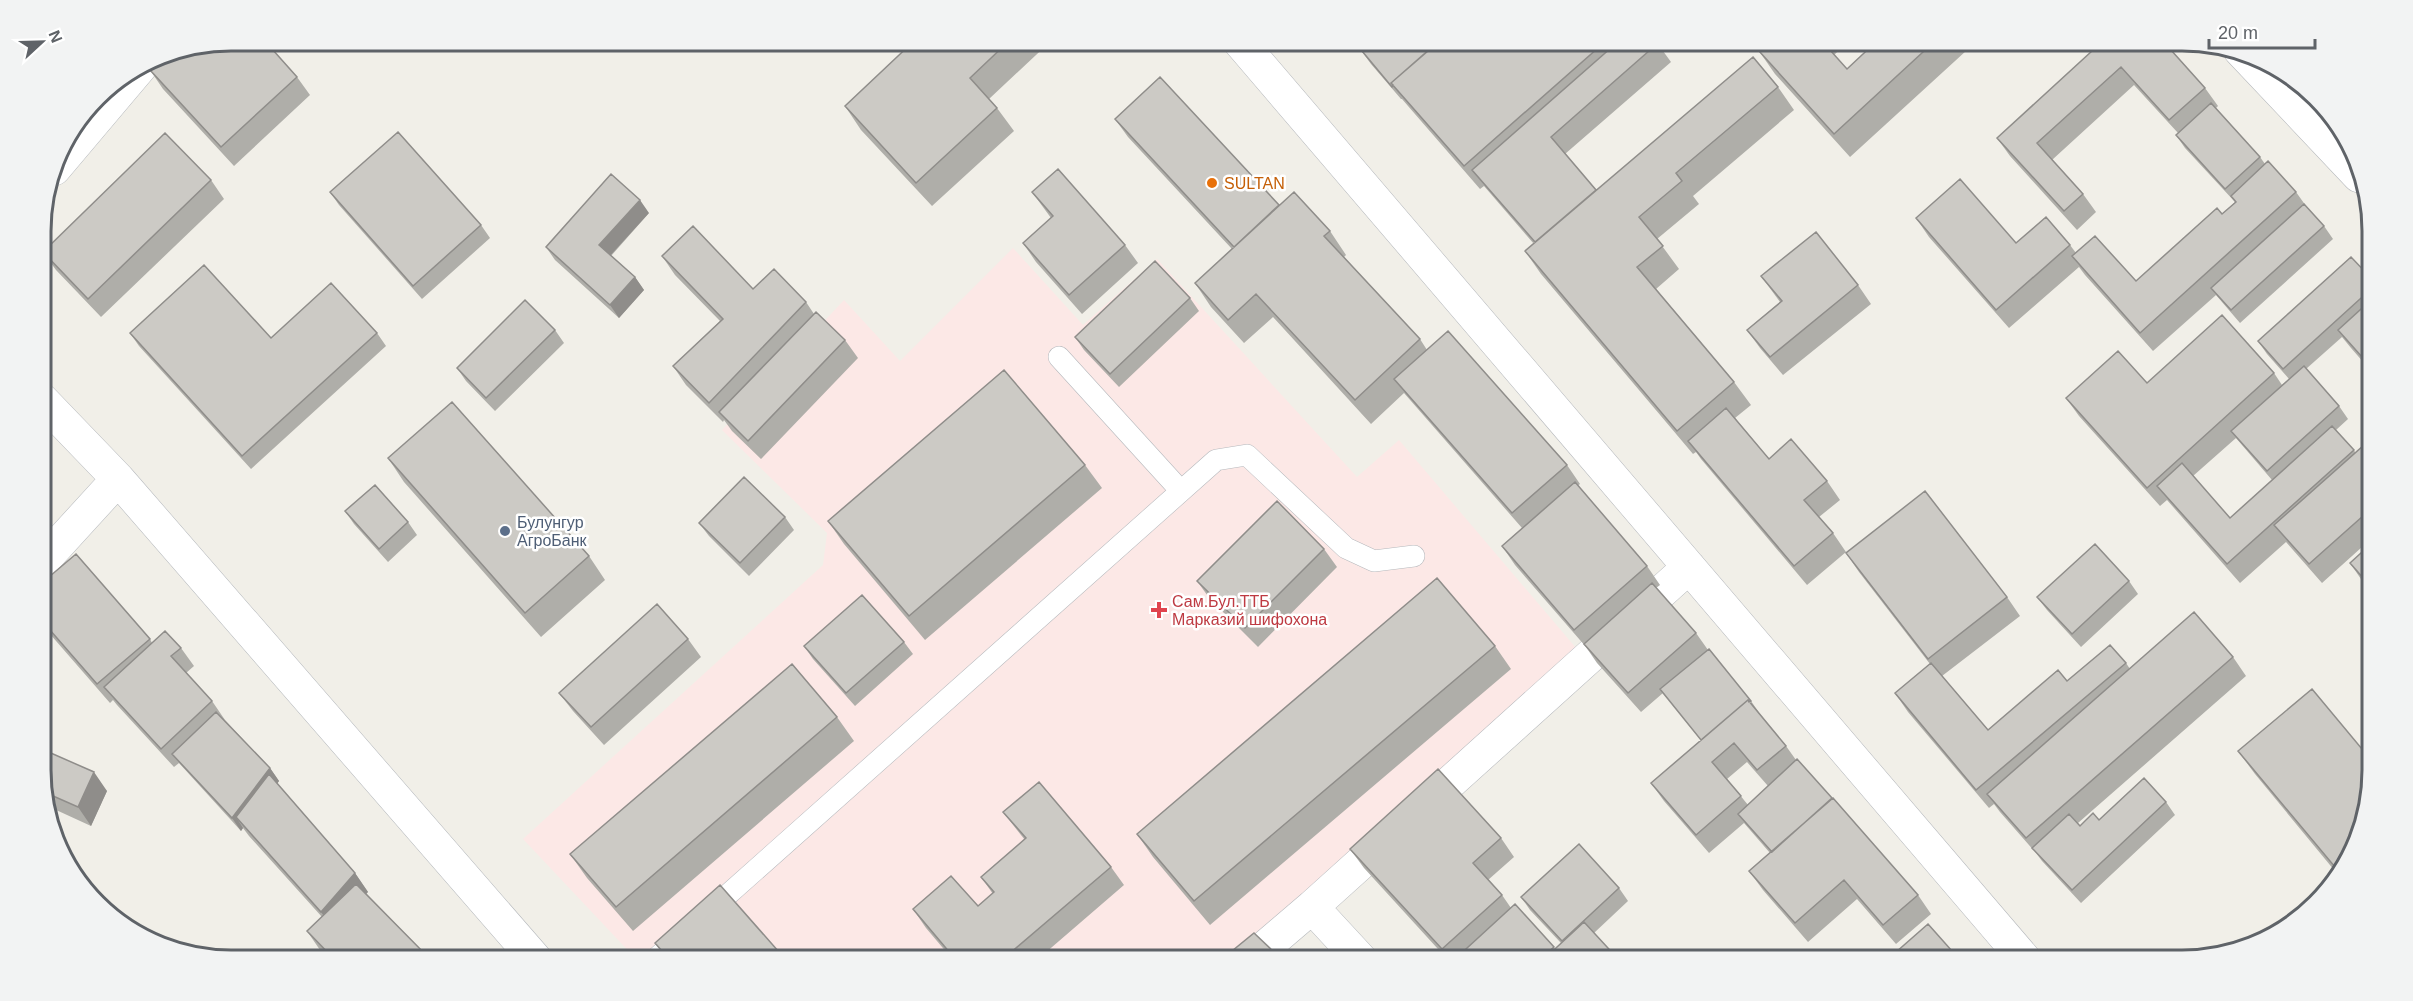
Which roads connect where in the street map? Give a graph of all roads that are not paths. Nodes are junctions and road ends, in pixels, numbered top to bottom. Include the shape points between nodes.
1 (1248, 51) edge
2 (2257, 68) edge
3 (124, 86) edge
4 (71, 149) edge
5 (2349, 166) edge
6 (1059, 357) dead end
7 (51, 409) edge
8 (118, 479) junction
9 (1180, 490) junction
10 (51, 552) edge
11 (1414, 556) dead end
12 (1689, 567) junction
13 (1312, 907) junction
14 (527, 950) edge
15 (665, 950) edge
16 (1262, 950) edge
17 (1352, 950) edge
18 (2016, 950) edge

1 - 12 street
2 - 5 street
3 - 4 street
6 - 9 lane
7 - 8 street
8 - 10 street
8 - 14 street
9 - 11 lane via 1216,460 1247,455 1346,548 1374,561
9 - 15 lane
12 - 13 street
12 - 18 street
13 - 16 street
13 - 17 street

